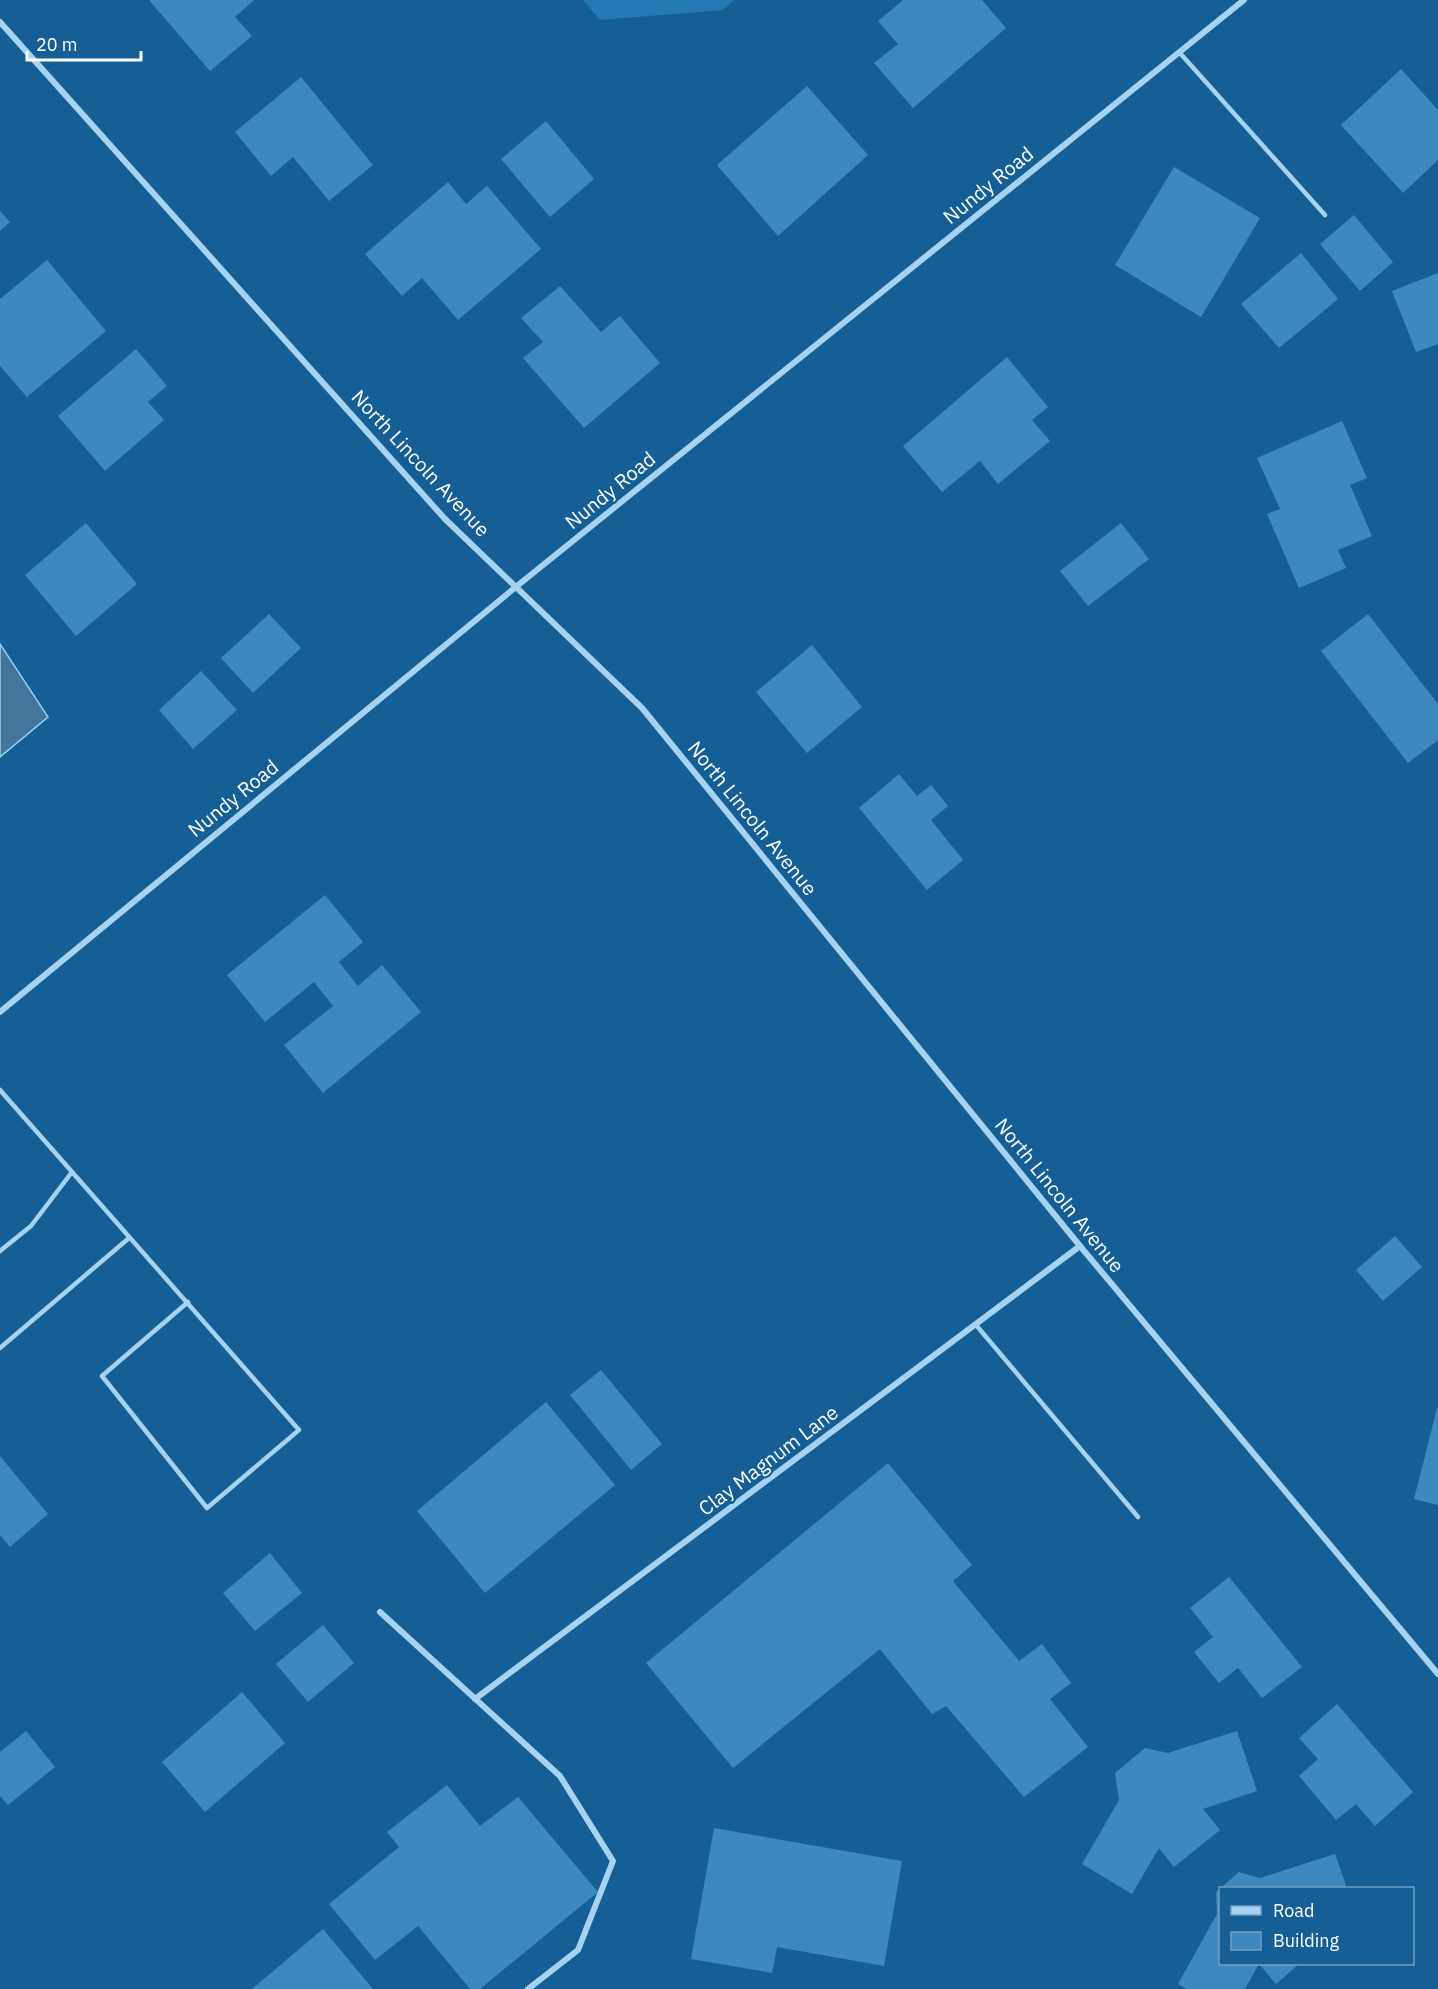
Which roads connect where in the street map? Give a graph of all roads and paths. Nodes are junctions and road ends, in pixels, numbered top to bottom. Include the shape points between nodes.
1 (1244, 0) edge
2 (0, 22) edge
3 (1179, 52) junction
4 (1325, 215) dead end
5 (518, 586) junction
6 (0, 1012) edge
7 (0, 1090) edge
8 (72, 1172) junction
9 (129, 1238) junction
10 (1080, 1246) junction
11 (0, 1251) edge
12 (188, 1302) junction
13 (976, 1325) junction
14 (0, 1348) edge
15 (1138, 1517) dead end
16 (380, 1612) dead end
17 (1438, 1674) edge
18 (475, 1699) junction
19 (528, 1989) edge

1 - 3 street, Nundy Road
2 - 5 street, North Lincoln Avenue via 445,519
3 - 4 lane
3 - 5 street, Nundy Road
5 - 6 street, Nundy Road
5 - 10 street, North Lincoln Avenue via 642,708
7 - 8 lane
8 - 9 lane
8 - 11 lane via 31,1226
9 - 12 lane
9 - 14 lane
10 - 13 street, Clay Magnum Lane
10 - 17 street, North Lincoln Avenue
12 - 12 lane via 299,1430 207,1508 102,1376
13 - 15 lane
13 - 18 street, Clay Magnum Lane
16 - 18 street
18 - 19 street via 560,1776 614,1861 578,1950

